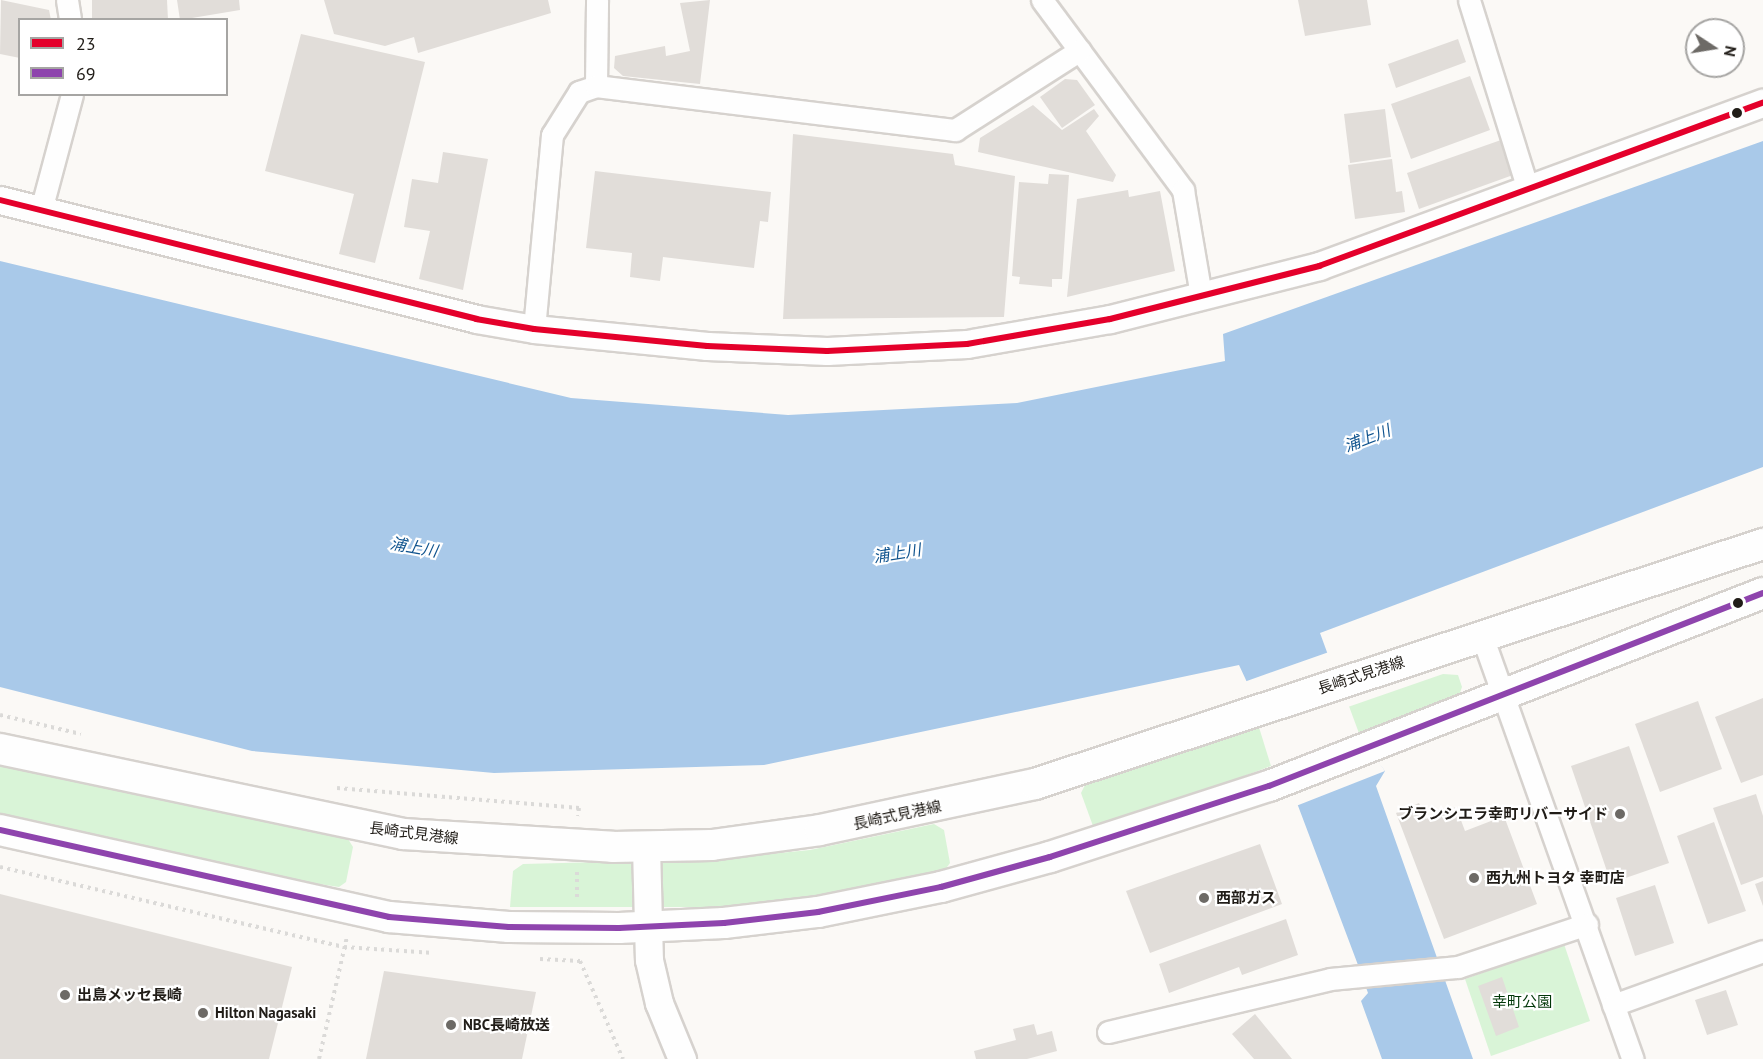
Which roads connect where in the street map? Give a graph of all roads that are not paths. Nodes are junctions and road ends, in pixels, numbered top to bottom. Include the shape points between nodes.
1 (67, 0) edge
2 (597, 0) edge
3 (1042, 0) edge
4 (1469, 0) edge
5 (70, 18) edge
6 (1080, 50) junction
7 (596, 86) junction
8 (71, 96) edge
9 (1763, 103) edge
10 (1528, 190) junction
11 (0, 200) edge
12 (41, 210) junction
13 (1202, 296) junction
14 (534, 329) junction
15 (1763, 544) edge
16 (1763, 593) edge
17 (1482, 636) junction
18 (1503, 693) junction
19 (0, 749) edge
20 (0, 830) edge
21 (646, 847) junction
22 (1587, 924) junction
23 (648, 927) junction
24 (1763, 951) edge
25 (1613, 1005) junction
26 (1108, 1032) dead end
27 (681, 1059) edge
28 (1633, 1059) edge

1 - 5 street
2 - 7 street
3 - 6 street
4 - 10 street
6 - 7 street via 955,130
6 - 13 street via 1183,190
7 - 14 street via 579,92 552,135
8 - 12 street
9 - 10 street
10 - 13 street via 1319,266
11 - 12 street
12 - 14 street via 476,319
13 - 14 street via 1110,319 932,346 826,351 707,346
15 - 17 main road, 長崎式見港線
16 - 18 main road
17 - 18 street
17 - 21 main road, 長崎式見港線 via 1035,784 927,810 799,833 712,845
18 - 22 street
18 - 23 main road via 1269,786 1050,857 941,887 818,912
19 - 21 main road, 長崎式見港線 via 403,834 508,844
20 - 23 main road via 352,910 509,927
21 - 23 street
22 - 25 street
22 - 26 street via 1458,967 1330,980
23 - 27 street via 659,1003
24 - 25 street
25 - 28 street

